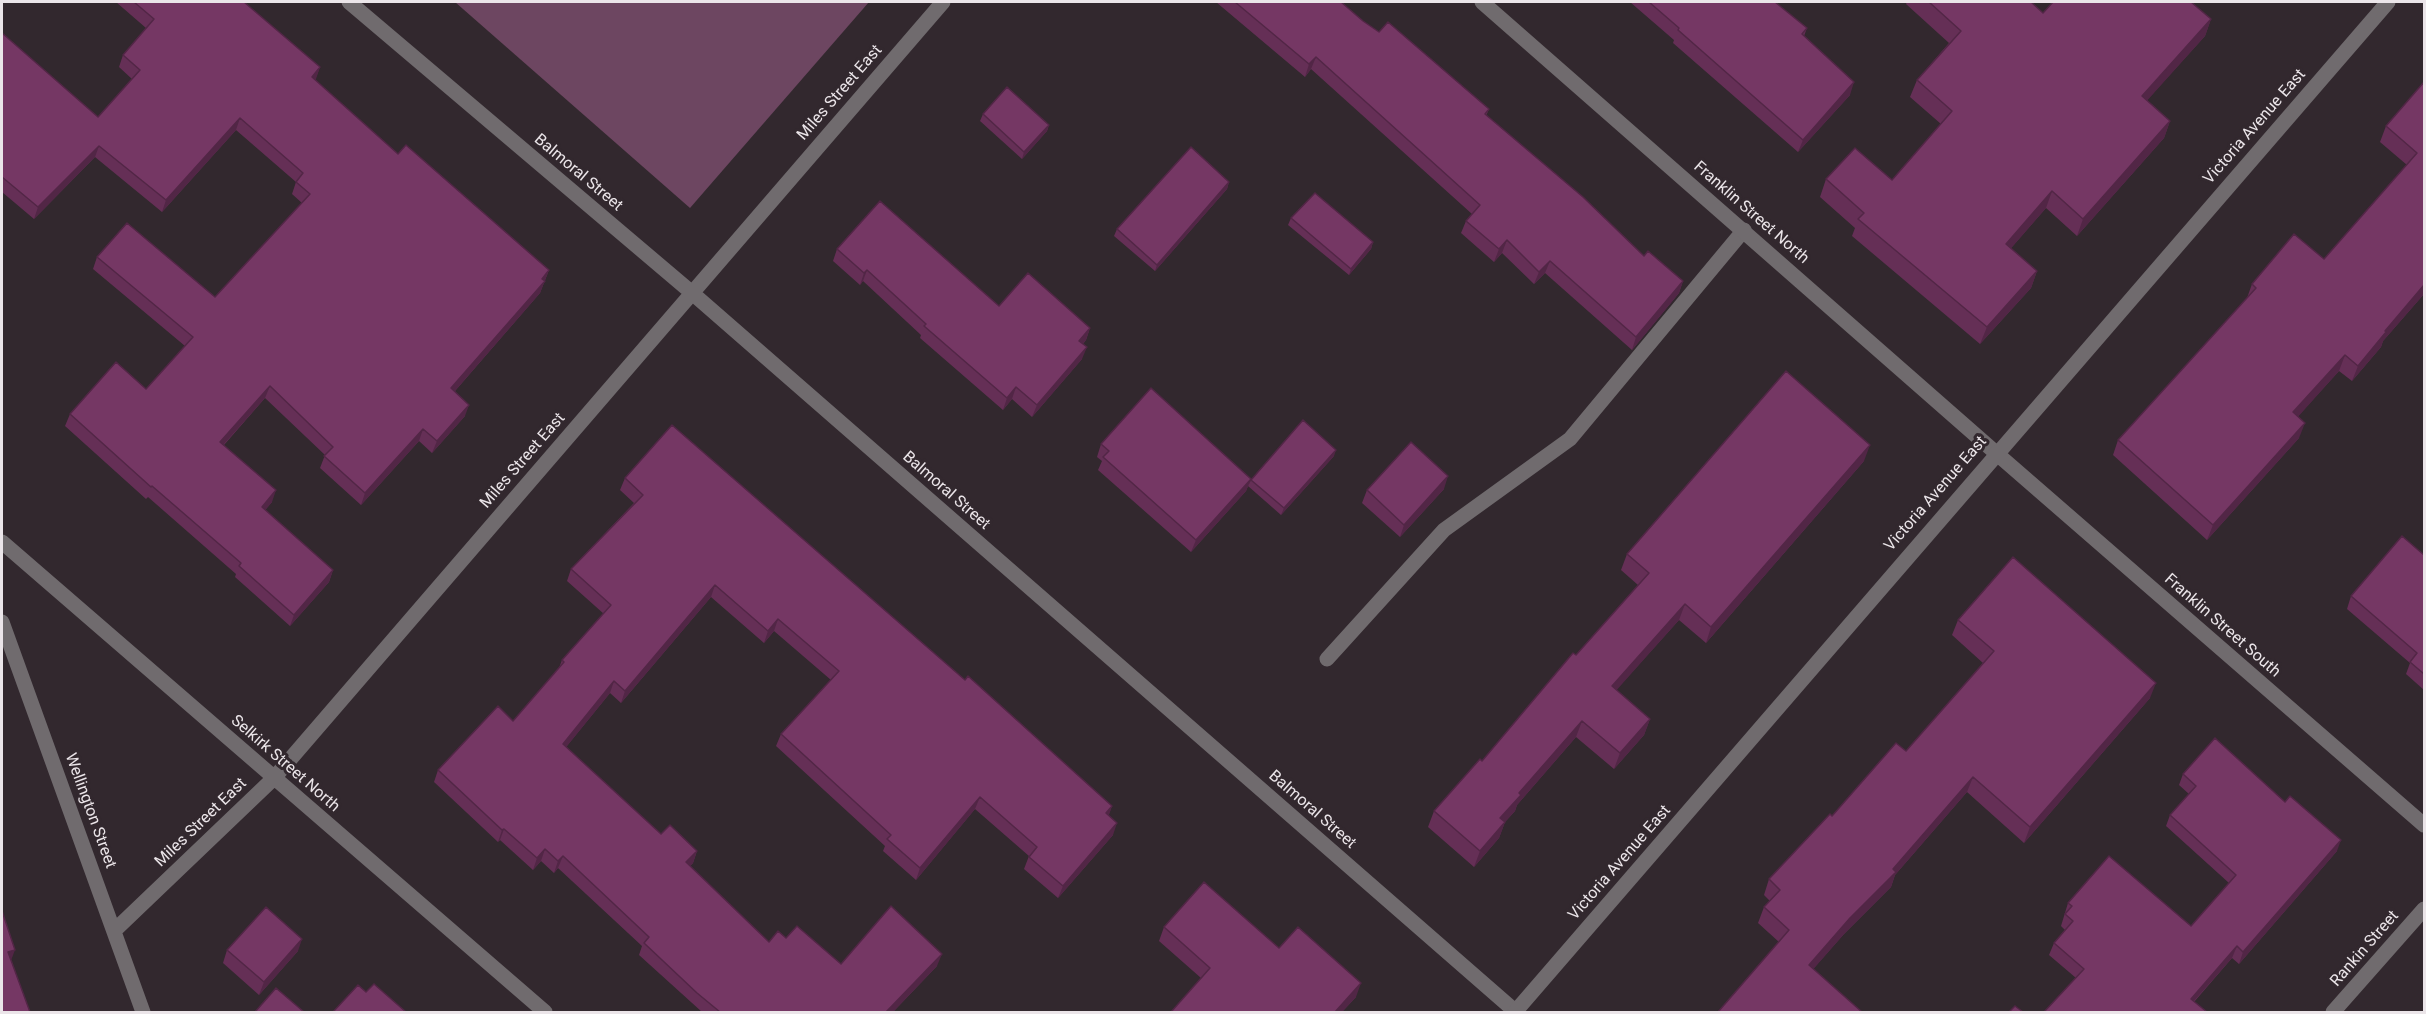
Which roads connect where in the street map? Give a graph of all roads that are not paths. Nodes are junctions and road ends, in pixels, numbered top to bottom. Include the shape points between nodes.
1 (349, 2) edge
2 (943, 2) edge
3 (1482, 2) edge
4 (2388, 2) edge
5 (1744, 230) junction
6 (691, 292) junction
7 (1996, 453) junction
8 (2, 542) edge
9 (2, 622) edge
10 (1327, 659) dead end
11 (274, 778) junction
12 (2424, 825) edge
13 (2424, 909) edge
14 (115, 930) junction
15 (143, 1012) edge
16 (545, 1012) edge
17 (1515, 1012) edge
18 (2333, 1012) edge

1 - 6 street, Balmoral Street
2 - 6 street, Miles Street East
3 - 5 street, Franklin Street North
4 - 7 street, Victoria Avenue East
5 - 7 street, Franklin Street North
5 - 10 street via 1570,439 1444,530
6 - 11 street, Miles Street East
6 - 17 street, Balmoral Street
7 - 12 street, Franklin Street South
7 - 17 street, Victoria Avenue East
8 - 11 street, Selkirk Street North
9 - 14 street, Wellington Street
11 - 14 street, Miles Street East
11 - 16 street, Selkirk Street North
13 - 18 street, Rankin Street
14 - 15 street, Wellington Street

